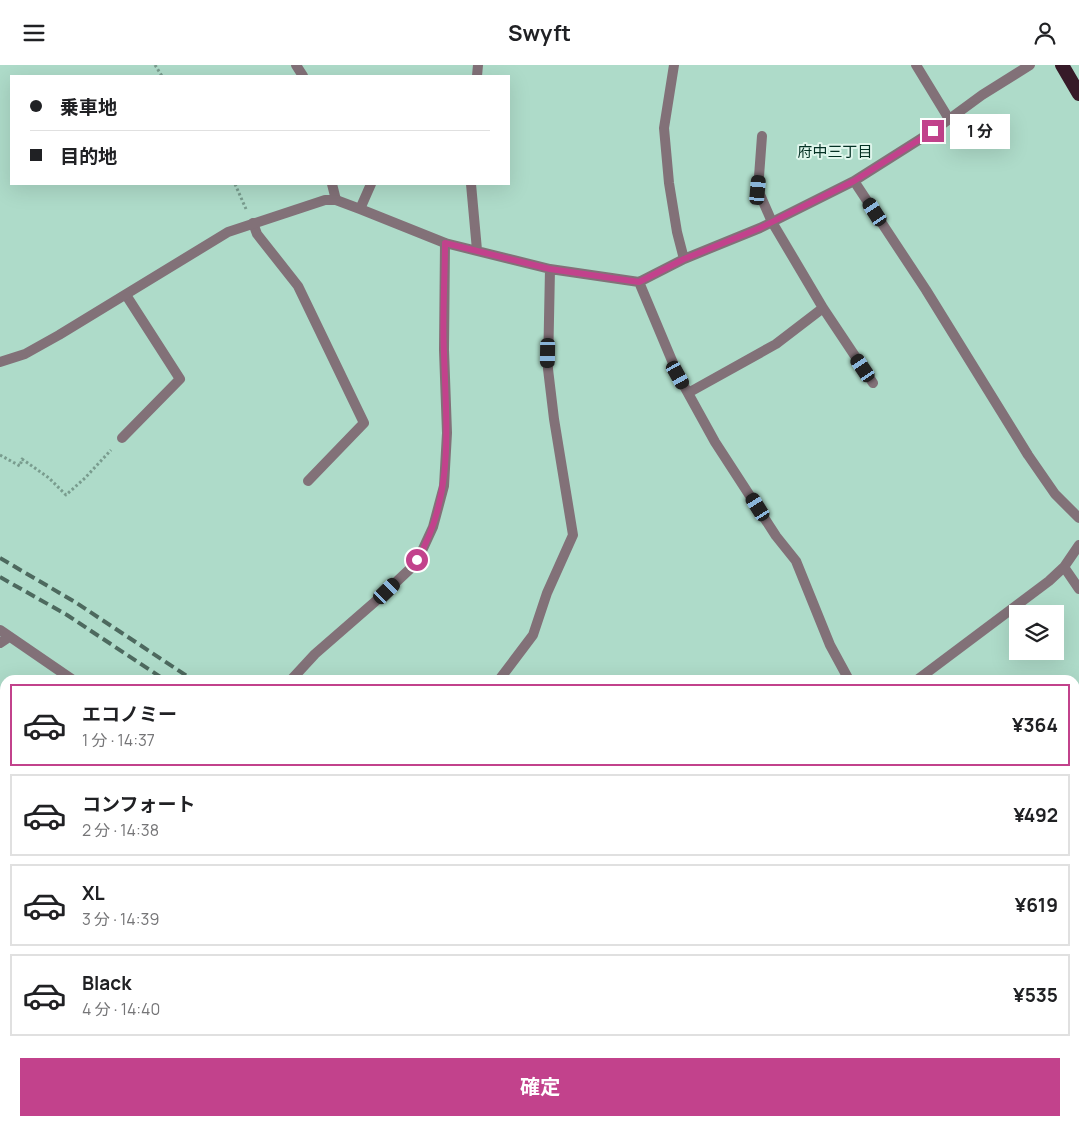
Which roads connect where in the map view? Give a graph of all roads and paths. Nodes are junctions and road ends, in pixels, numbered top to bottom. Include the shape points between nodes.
1 (674, 65) edge
2 (916, 65) edge
3 (1030, 65) edge
4 (1062, 65) edge
5 (1079, 94) edge
6 (949, 119) junction
7 (762, 136) dead end
8 (854, 181) junction
9 (235, 185) edge
10 (332, 185) edge
11 (371, 185) edge
12 (470, 185) edge
13 (336, 201) junction
14 (360, 209) junction
15 (772, 222) junction
16 (253, 223) junction
17 (445, 243) junction
18 (477, 250) junction
19 (684, 259) junction
20 (550, 269) junction
21 (639, 282) junction
22 (126, 295) junction
23 (823, 308) junction
24 (0, 362) edge
25 (873, 383) dead end
26 (688, 393) junction
27 (122, 438) joint
28 (0, 455) edge
29 (308, 481) dead end
30 (1079, 518) edge
31 (1079, 545) edge
32 (1064, 567) junction
33 (1079, 589) edge
34 (3, 637) edge
35 (65, 675) edge
36 (296, 675) edge
37 (503, 675) edge
38 (846, 675) edge
39 (924, 675) edge

1 - 19 street via 664,128 669,183
2 - 6 street
3 - 6 street
4 - 5 highway
6 - 8 street
7 - 15 street via 758,190
8 - 15 street
8 - 30 street via 1028,455 1055,494
9 - 16 path
10 - 13 street
11 - 14 street
12 - 18 street
13 - 14 street
13 - 16 street via 325,201
14 - 17 street
15 - 19 street
15 - 23 street
16 - 22 street via 228,232
16 - 29 street via 256,234 298,286 364,423
17 - 18 street
17 - 36 street via 447,433 444,486 433,527 410,569
18 - 20 street
19 - 21 street
20 - 21 street
20 - 37 street via 548,369 573,535 547,593 533,635
21 - 26 street
22 - 24 street via 25,354
22 - 27 street via 180,379
23 - 25 street
23 - 26 street via 776,344
26 - 38 street via 776,536 796,561 830,645
27 - 28 path via 66,495 49,477 22,459 20,466
31 - 32 street
32 - 33 street
32 - 39 street
34 - 35 street

